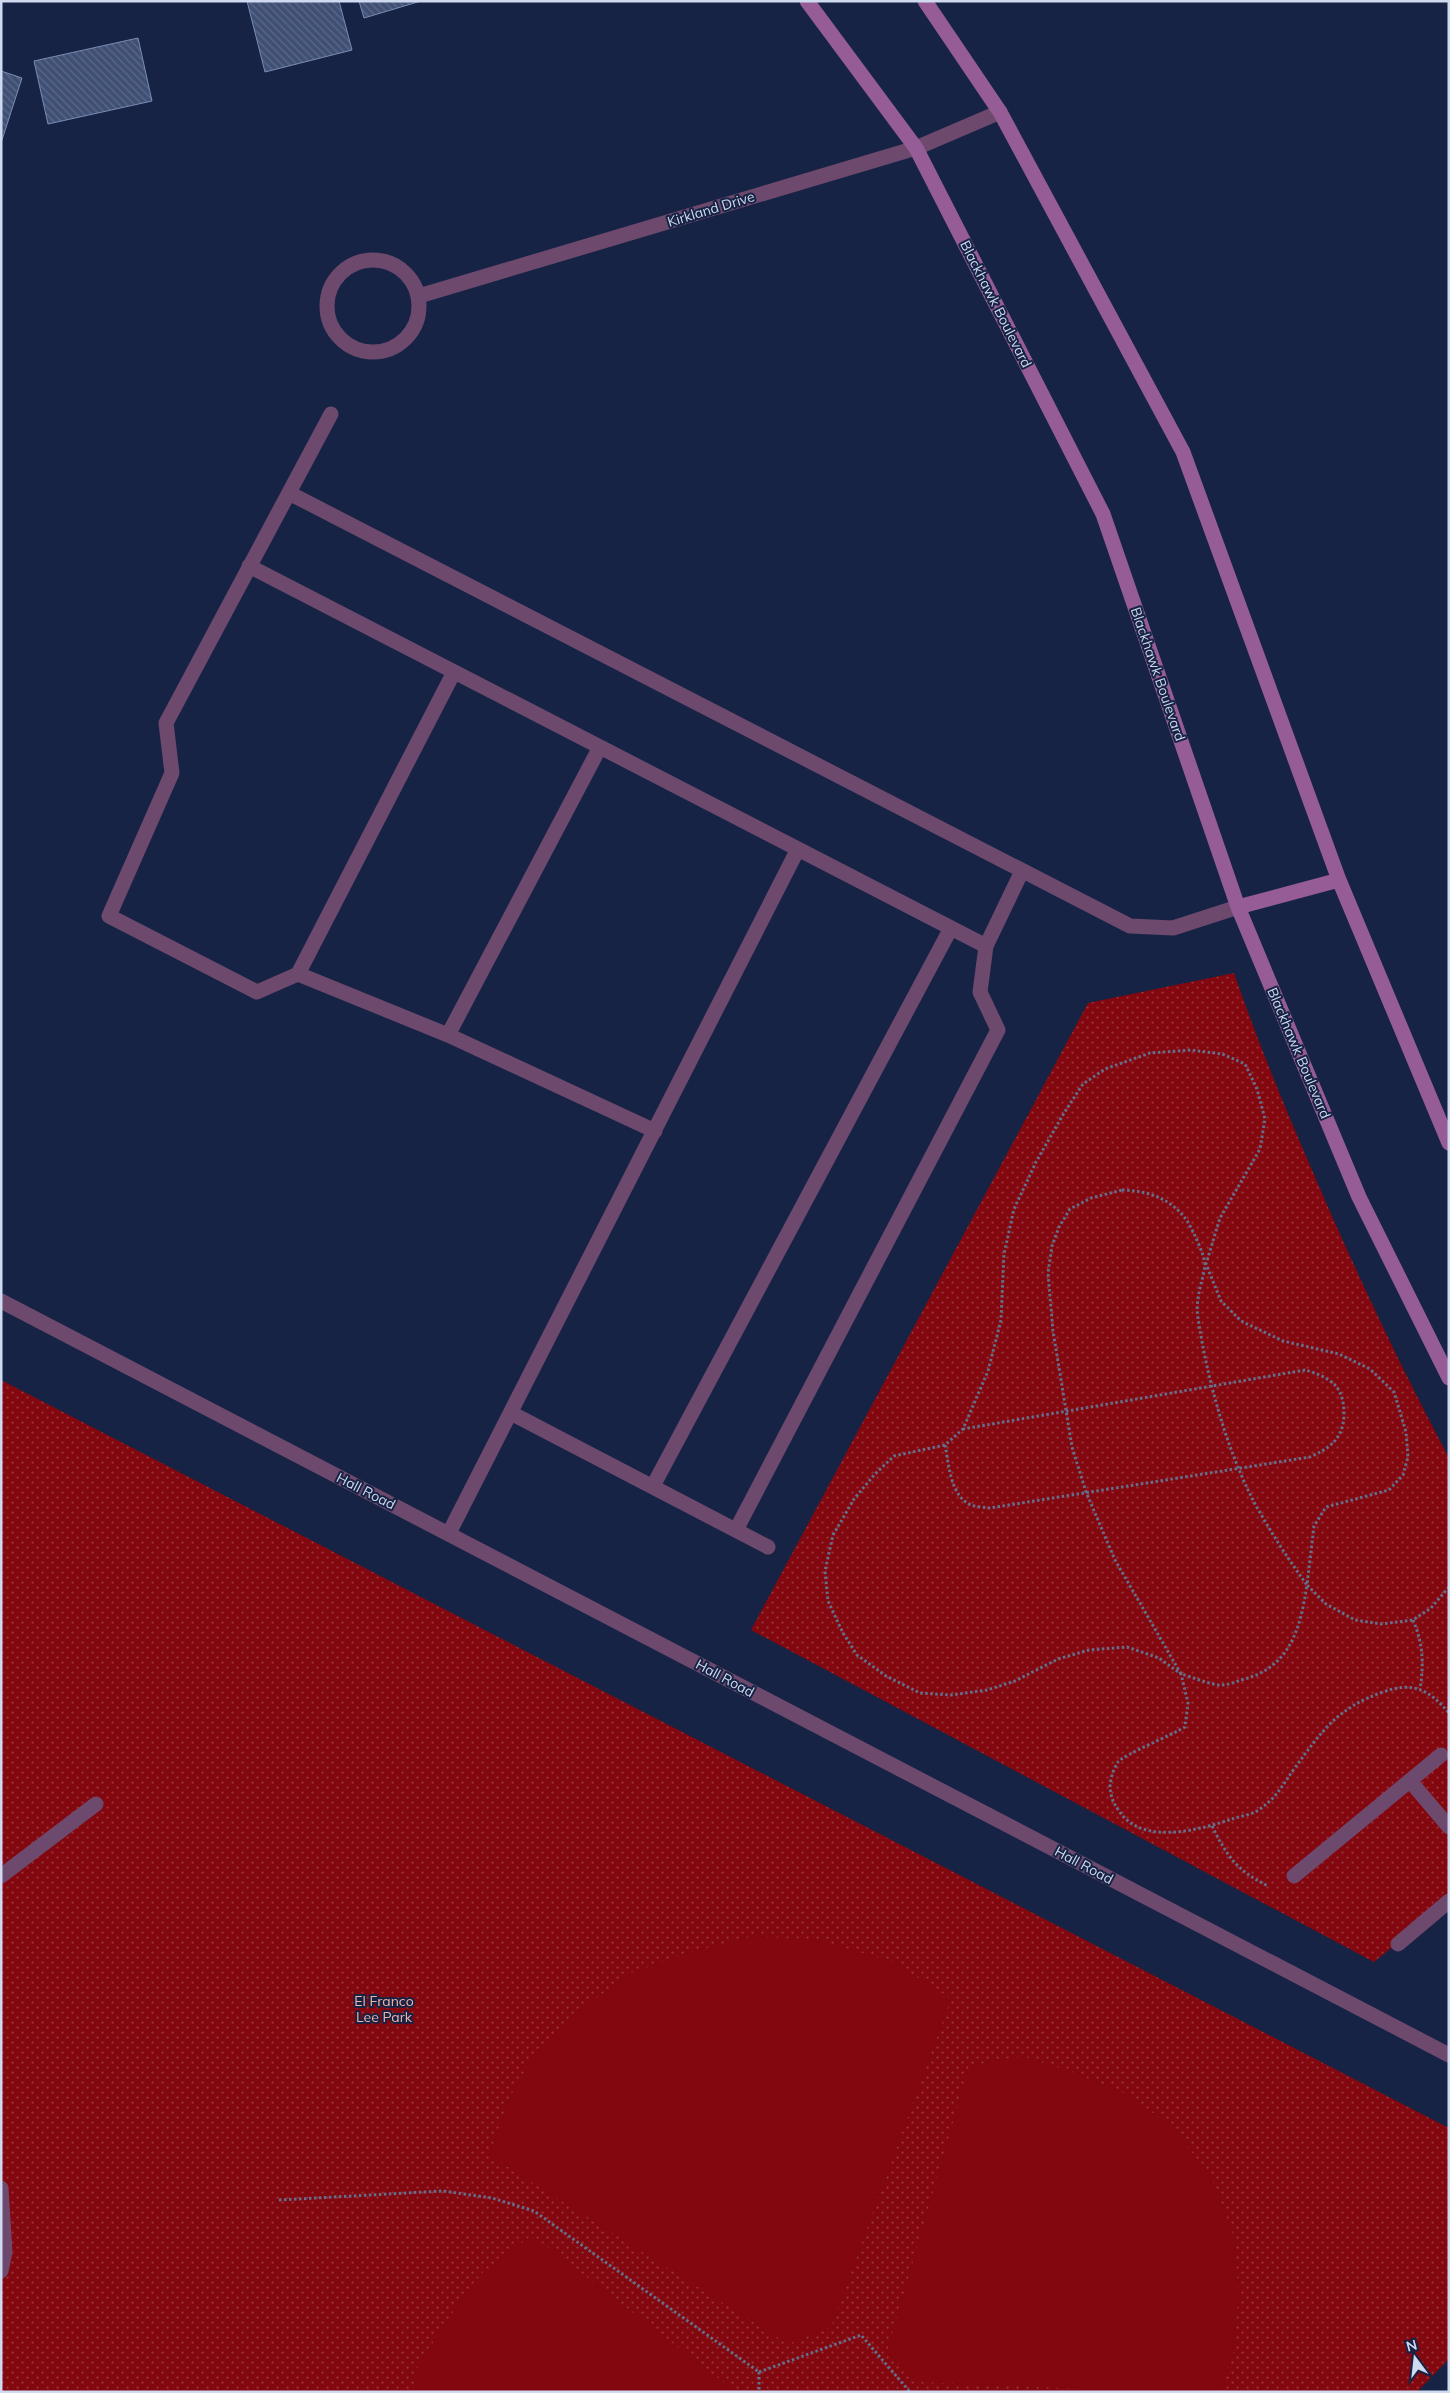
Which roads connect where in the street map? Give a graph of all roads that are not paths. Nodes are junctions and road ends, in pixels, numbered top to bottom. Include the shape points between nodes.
1 (807, 1) edge
2 (925, 1) edge
3 (1000, 112) junction
4 (916, 148) junction
5 (419, 296) junction
6 (331, 414) dead end
7 (289, 493) junction
8 (250, 566) junction
9 (454, 672) junction
10 (600, 747) junction
11 (798, 849) junction
12 (1022, 871) junction
13 (1339, 880) junction
14 (1238, 907) junction
15 (951, 928) junction
16 (986, 946) junction
17 (298, 974) junction
18 (448, 1035) junction
19 (655, 1131) junction
20 (1449, 1144) edge
21 (1, 1301) edge
22 (1449, 1378) edge
23 (511, 1413) junction
24 (653, 1486) junction
25 (736, 1530) junction
26 (449, 1534) junction
27 (768, 1547) dead end
28 (1442, 1755) dead end
29 (1410, 1781) junction
30 (96, 1804) dead end
31 (1449, 1826) edge
32 (1, 1876) edge
33 (1294, 1876) road end
34 (1449, 1901) edge
35 (1398, 1944) dead end
36 (1449, 2055) edge
37 (1, 2188) edge
38 (1, 2271) edge

1 - 4 main road, Blackhawk Boulevard
2 - 3 main road
3 - 4 street, Kirkland Drive
3 - 13 main road via 1183,452
4 - 5 street, Kirkland Drive
4 - 14 main road, Blackhawk Boulevard via 1103,514
5 - 5 street via 418,323 400,345 387,351 373,353 345,343 334,332 328,316 327,300 332,285 341,272 355,263 387,262 402,269 413,280
6 - 7 street
7 - 8 street
7 - 12 street
8 - 9 street
8 - 17 street via 166,723 172,773 109,916 256,992
9 - 10 street
9 - 17 street
10 - 11 street
10 - 18 street
11 - 15 street
11 - 19 street
12 - 14 street via 1130,926 1173,928
12 - 16 street
13 - 14 main road
13 - 20 main road
14 - 22 main road, Blackhawk Boulevard via 1359,1196
15 - 16 street
15 - 24 street
16 - 25 street via 980,992 998,1030
17 - 18 street
18 - 19 street
19 - 23 street
21 - 26 street, Hall Road
23 - 24 street
23 - 26 street
24 - 25 street
25 - 27 street
26 - 36 street, Hall Road
28 - 29 street
29 - 31 street
29 - 33 street
30 - 32 street
34 - 35 street
37 - 38 street via 5,2252

